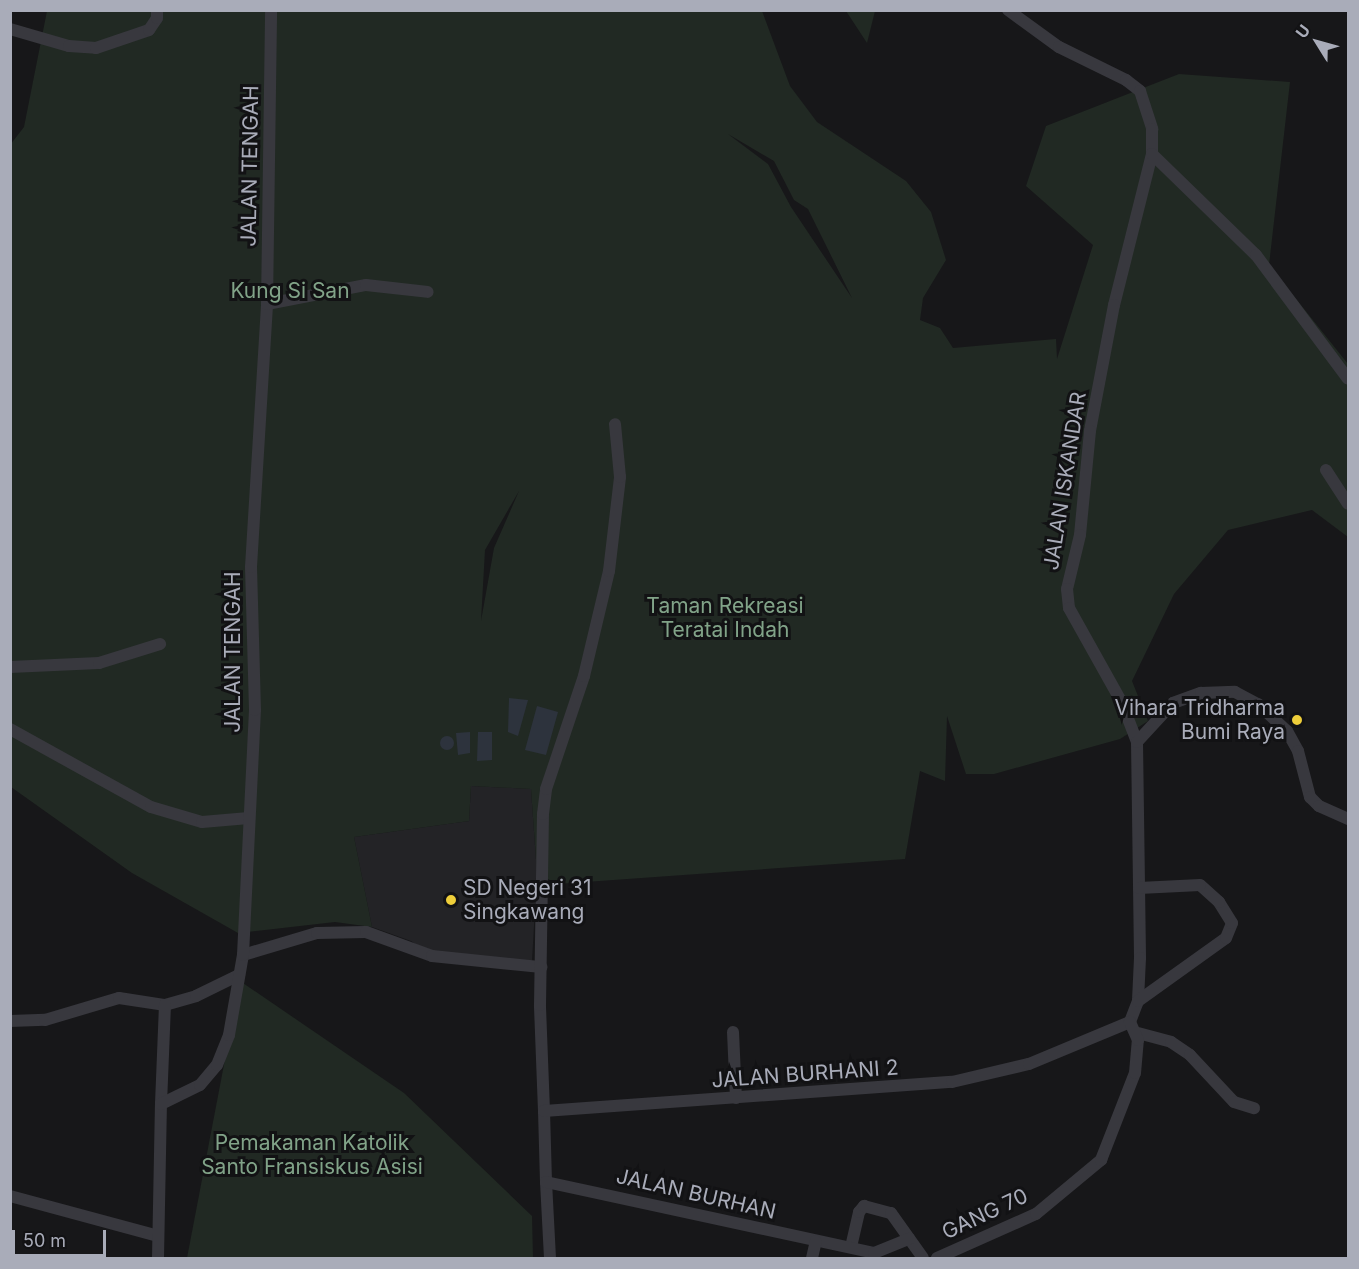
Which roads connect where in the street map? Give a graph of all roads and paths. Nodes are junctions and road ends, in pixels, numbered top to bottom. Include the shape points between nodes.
1 (157, 10) edge
2 (271, 10) edge
3 (1008, 10) edge
4 (10, 29) edge
5 (1152, 154) junction
6 (428, 292) dead end
7 (267, 304) junction
8 (1348, 379) edge
9 (615, 424) dead end
10 (1326, 470) dead end
11 (1348, 504) edge
12 (160, 644) dead end
13 (10, 667) edge
14 (10, 729) edge
15 (1137, 742) junction
16 (249, 818) junction
17 (1348, 819) edge
18 (1139, 888) junction
19 (243, 954) junction
20 (541, 967) junction
21 (239, 975) junction
22 (1138, 1001) junction
23 (165, 1005) junction
24 (10, 1021) edge
25 (1130, 1022) junction
26 (733, 1032) dead end
27 (1138, 1033) junction
28 (736, 1098) junction
29 (161, 1104) junction
30 (1254, 1108) dead end
31 (544, 1111) junction
32 (546, 1182) junction
33 (10, 1196) edge
34 (158, 1236) junction
35 (909, 1239) junction
36 (816, 1241) junction
37 (851, 1247) junction
38 (158, 1258) edge
39 (550, 1258) edge
40 (812, 1258) edge
41 (922, 1258) edge
42 (937, 1258) edge

1 - 4 street via 149,30 96,48 69,46
2 - 7 street, JALAN TENGAH
3 - 5 street, JALAN ISKANDAR via 1059,47 1140,91 1152,129
5 - 8 street via 1256,255
5 - 15 street, JALAN ISKANDAR via 1114,305 1090,430 1080,535 1067,589 1069,608 1122,703
6 - 7 street via 366,285
7 - 16 street, JALAN TENGAH via 251,567 255,710
9 - 20 street via 620,477 609,571 584,676 546,789
10 - 11 street
12 - 13 street via 99,663
14 - 16 street via 151,807 202,822
15 - 17 street via 1173,703 1201,693 1235,692 1258,704 1287,731 1298,751 1310,797 1318,806
15 - 18 street, JALAN ISKANDAR
16 - 19 street, JALAN TENGAH
18 - 22 street, JALAN ISKANDAR
18 - 22 street via 1200,885 1219,902 1232,924 1226,938
19 - 20 street via 317,933 366,932 430,955
19 - 21 street, JALAN TENGAH
20 - 31 street
21 - 23 street via 206,992
21 - 29 street, JALAN TENGAH via 229,1035 211,1077
22 - 25 street, JALAN ISKANDAR
23 - 24 street via 119,998 45,1020
23 - 29 street
25 - 27 street
25 - 28 street, JALAN BURHANI 2 via 1029,1064 952,1082
26 - 28 street
27 - 30 street via 1171,1042 1190,1054 1234,1102
27 - 42 street, GANG 70 via 1130,1090 1101,1160 1036,1214
28 - 31 street, JALAN BURHANI 2
29 - 34 street
31 - 32 street
32 - 36 street, JALAN BURHAN
32 - 39 street
33 - 34 street
34 - 38 street
35 - 37 street, JALAN BURHAN via 883,1252
35 - 37 street via 891,1213 864,1206
35 - 41 street
36 - 37 street, JALAN BURHAN
36 - 40 street

